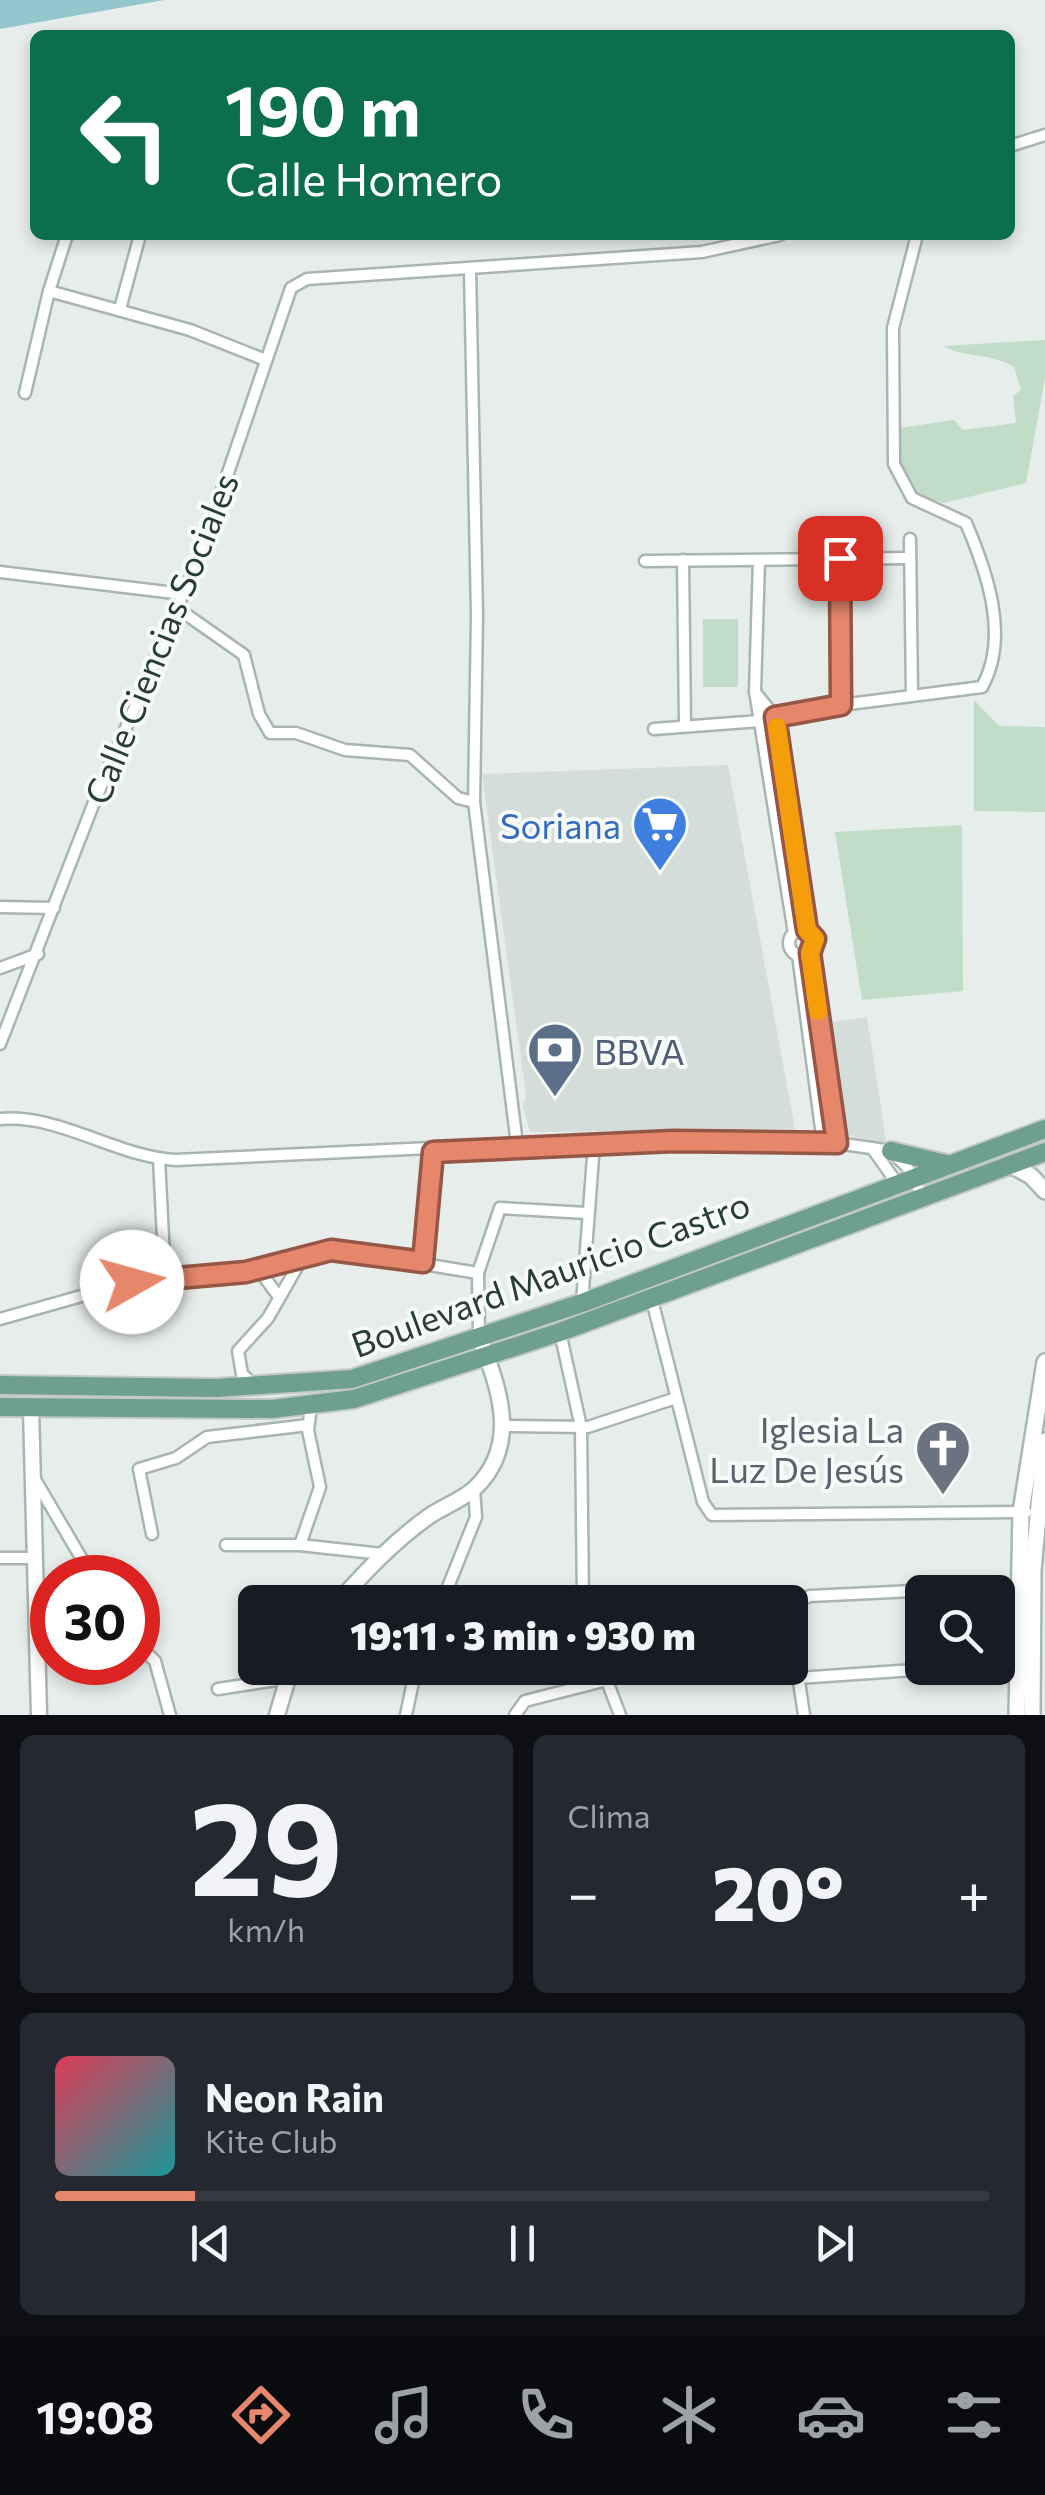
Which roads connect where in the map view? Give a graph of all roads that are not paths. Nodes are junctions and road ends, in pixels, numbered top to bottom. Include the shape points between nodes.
1 (1045, 134) edge
2 (1015, 144) edge
3 (65, 240) edge
4 (139, 240) edge
5 (757, 240) edge
6 (916, 240) edge
7 (470, 270) junction
8 (49, 290) junction
9 (120, 309) junction
10 (263, 359) junction
11 (26, 393) dead end
12 (910, 539) dead end
13 (840, 558) junction
14 (910, 558) junction
15 (683, 560) junction
16 (759, 560) junction
17 (644, 561) dead end
18 (0, 572) edge
19 (183, 594) junction
20 (177, 608) junction
21 (755, 691) junction
22 (912, 696) junction
23 (841, 705) junction
24 (775, 717) junction
25 (760, 721) junction
26 (685, 725) junction
27 (654, 729) dead end
28 (474, 802) junction
29 (0, 907) edge
30 (54, 908) junction
31 (807, 930) junction
32 (794, 933) junction
33 (810, 953) junction
34 (38, 954) junction
35 (798, 955) junction
36 (0, 968) edge
37 (0, 1044) edge
38 (0, 1118) edge
39 (1045, 1129) edge
40 (823, 1143) junction
41 (837, 1143) junction
42 (517, 1144) junction
43 (594, 1144) junction
44 (882, 1149) junction
45 (433, 1152) junction
46 (1045, 1152) edge
47 (160, 1159) junction
48 (1011, 1164) junction
49 (952, 1165) junction
50 (904, 1179) junction
51 (1045, 1191) edge
52 (913, 1198) junction
53 (587, 1213) junction
54 (302, 1259) junction
55 (423, 1262) junction
56 (259, 1270) junction
57 (478, 1273) junction
58 (165, 1277) junction
59 (651, 1295) junction
60 (279, 1297) junction
61 (582, 1302) junction
62 (0, 1319) edge
63 (560, 1332) junction
64 (479, 1338) junction
65 (487, 1357) junction
66 (1045, 1362) edge
67 (0, 1385) edge
68 (256, 1387) junction
69 (676, 1398) junction
70 (0, 1407) edge
71 (30, 1408) junction
72 (309, 1416) junction
73 (504, 1426) junction
74 (581, 1426) junction
75 (1045, 1441) edge
76 (32, 1475) junction
77 (474, 1490) junction
78 (1028, 1513) junction
79 (152, 1534) dead end
80 (300, 1544) junction
81 (226, 1545) dead end
82 (382, 1554) junction
83 (33, 1555) edge
84 (79, 1555) edge
85 (0, 1558) edge
86 (30, 1558) edge
87 (354, 1585) edge
88 (449, 1585) edge
89 (583, 1585) edge
90 (1016, 1586) junction
91 (808, 1597) edge
92 (1016, 1662) joint
93 (905, 1671) edge
94 (808, 1677) edge
95 (160, 1678) edge
96 (42, 1685) edge
97 (238, 1685) edge
98 (286, 1685) edge
99 (289, 1685) edge
100 (412, 1685) edge
101 (587, 1685) edge
102 (609, 1685) edge
103 (799, 1685) edge
104 (218, 1689) dead end
105 (39, 1715) edge
106 (170, 1715) edge
107 (277, 1715) edge
108 (285, 1715) edge
109 (406, 1715) edge
110 (515, 1715) edge
111 (620, 1715) edge
112 (804, 1715) edge
113 (1016, 1715) edge
114 (1032, 1715) edge

1 - 2 street
3 - 8 street
4 - 9 street
5 - 7 street via 702,252
6 - 22 street via 893,328 894,464 912,498 959,518 970,532 996,618 982,687
7 - 10 street, Calle Ciencias Sociales via 301,280 285,296
7 - 28 street
8 - 9 street
8 - 11 street
9 - 10 street
10 - 19 street, Calle Ciencias Sociales
12 - 14 street
13 - 14 street
13 - 16 street
13 - 23 street
14 - 22 street
15 - 16 street
15 - 17 street
15 - 26 street
16 - 21 street
18 - 19 street
19 - 20 street, Calle Ciencias Sociales
20 - 28 street via 244,654 270,733 296,733 344,750 410,755 458,798
20 - 30 street, Calle Ciencias Sociales
21 - 24 street
21 - 25 street
22 - 23 street
23 - 24 street
24 - 25 street
24 - 31 street
25 - 26 street
25 - 32 street
26 - 27 street
28 - 42 street
29 - 30 street
30 - 34 street, Calle Ciencias Sociales
31 - 32 street
31 - 33 street via 815,941
32 - 35 street via 790,945
33 - 35 street
33 - 41 street
34 - 36 street
34 - 37 street, Calle Ciencias Sociales
35 - 40 street
38 - 47 street via 50,1124
39 - 49 main road, Boulevard Mauricio Castro
40 - 41 street
40 - 43 street
41 - 44 street
42 - 43 street
42 - 45 street
43 - 53 street
44 - 49 main road
44 - 50 street
44 - 50 street
45 - 47 street
45 - 55 street
46 - 48 main road, Boulevard Mauricio Castro
47 - 58 street
48 - 51 main road
48 - 52 main road, Boulevard Mauricio Castro
49 - 50 main road, Boulevard Mauricio Castro
50 - 52 street
50 - 52 street
50 - 61 main road, Boulevard Mauricio Castro
52 - 59 main road, Boulevard Mauricio Castro
53 - 57 street via 500,1208
53 - 61 street
54 - 55 street via 340,1250
54 - 56 street
54 - 60 street
55 - 57 street
56 - 58 street
56 - 60 street
57 - 64 street
58 - 62 street
59 - 63 main road, Boulevard Mauricio Castro
59 - 69 street
60 - 68 street via 238,1352 242,1374
61 - 64 main road, Boulevard Mauricio Castro
63 - 65 main road, Boulevard Mauricio Castro
63 - 74 street
64 - 65 street
64 - 68 main road, Boulevard Mauricio Castro via 352,1379
65 - 72 main road, Boulevard Mauricio Castro
65 - 73 street
66 - 78 main road
67 - 68 main road, Boulevard Mauricio Castro
69 - 74 street
69 - 78 street via 712,1516
70 - 71 main road, Boulevard Mauricio Castro
71 - 72 main road, Boulevard Mauricio Castro
71 - 76 street
72 - 79 street via 207,1436 176,1458 139,1469
72 - 80 street via 320,1487
73 - 74 street
73 - 77 street via 492,1465
74 - 89 street
75 - 78 main road
76 - 83 street
76 - 84 street
77 - 82 street
77 - 88 street via 476,1517
78 - 90 main road
78 - 114 main road
80 - 81 street
80 - 82 street
82 - 87 street
85 - 86 street
90 - 91 street
90 - 92 main road
92 - 113 main road
93 - 94 street
95 - 106 street
96 - 105 street
97 - 104 street
98 - 107 street
99 - 108 street
100 - 109 street
101 - 110 street via 525,1701
102 - 111 street
103 - 112 street

